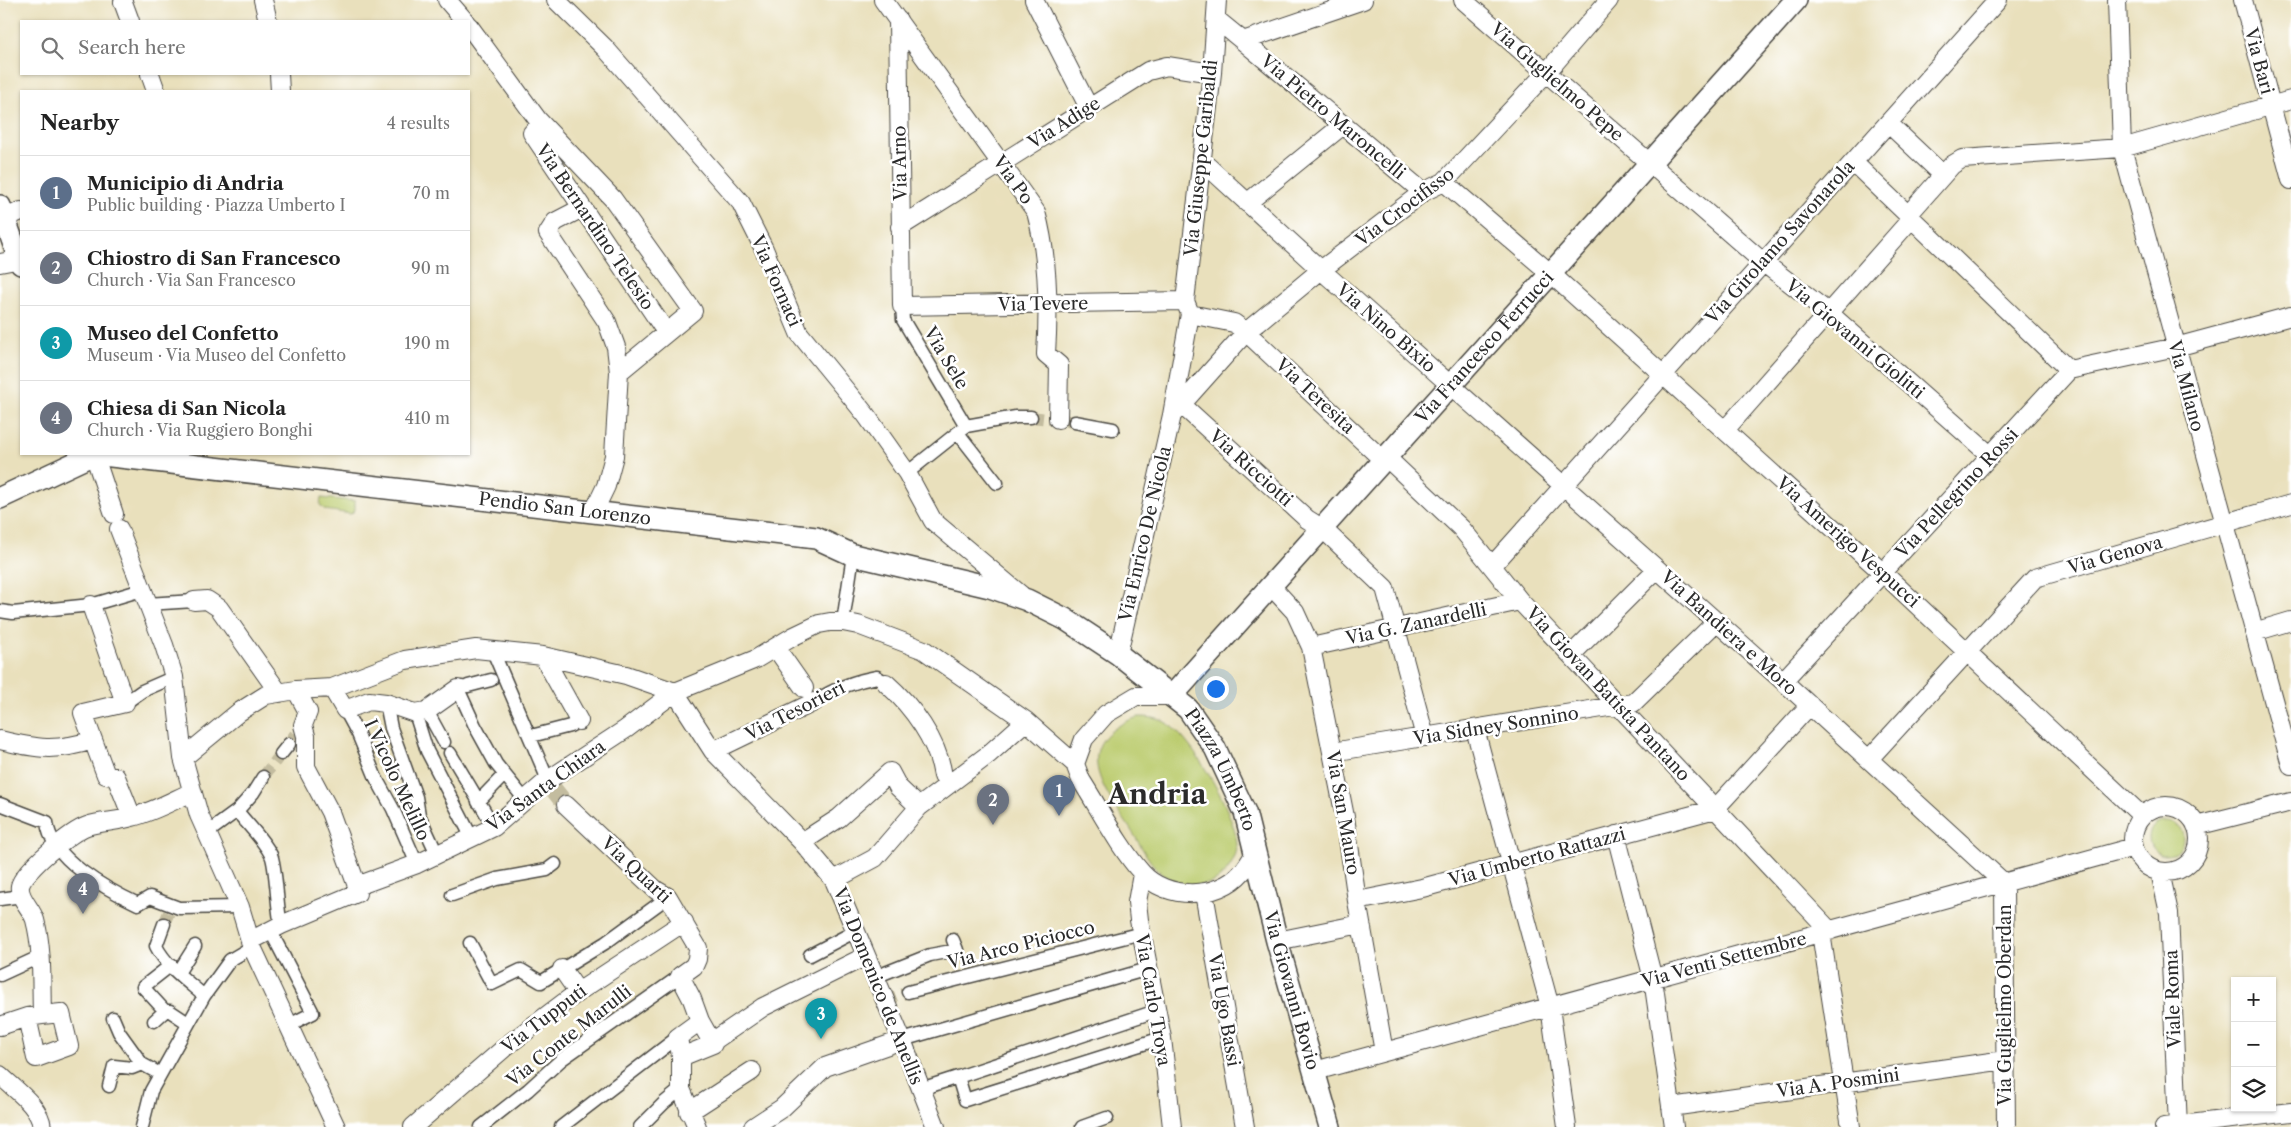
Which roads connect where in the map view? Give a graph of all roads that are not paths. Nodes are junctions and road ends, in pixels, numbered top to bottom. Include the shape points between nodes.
1 (263, 0) edge
2 (447, 0) edge
3 (556, 0) edge
4 (883, 0) edge
5 (1034, 0) edge
6 (1217, 0) edge
7 (1363, 0) edge
8 (1463, 0) edge
9 (1610, 0) edge
10 (1796, 0) edge
11 (1998, 0) edge
12 (2117, 0) edge
13 (2242, 0) edge
14 (123, 2) dead end
15 (1216, 19) junction
16 (130, 20) edge
17 (268, 20) edge
18 (464, 20) edge
19 (898, 20) junction
20 (470, 27) edge
21 (1243, 41) junction
22 (1212, 72) junction
23 (1546, 73) junction
24 (150, 75) edge
25 (279, 75) edge
26 (156, 90) edge
27 (280, 90) edge
28 (2291, 100) edge
29 (2271, 106) junction
30 (1089, 108) junction
31 (1888, 123) junction
32 (542, 124) junction
33 (1343, 125) junction
34 (2122, 148) junction
35 (1202, 161) junction
36 (1853, 162) junction
37 (1001, 163) junction
38 (1650, 164) junction
39 (1943, 175) junction
40 (2291, 180) edge
41 (1444, 182) junction
42 (1423, 192) junction
43 (1247, 204) junction
44 (582, 208) junction
45 (9, 212) edge
46 (1910, 216) junction
47 (900, 227) junction
48 (15, 261) edge
49 (1764, 263) junction
50 (1321, 270) junction
51 (1550, 273) junction
52 (1048, 303) junction
53 (902, 306) junction
54 (1188, 308) junction
55 (1829, 313) junction
56 (2291, 316) edge
57 (666, 332) junction
58 (1246, 332) junction
59 (2176, 347) junction
60 (2069, 370) junction
61 (620, 372) junction
62 (1662, 373) junction
63 (1451, 385) junction
64 (1177, 410) junction
65 (1031, 418) tunnel mouth
66 (1067, 420) joint
67 (1113, 429) dead end
68 (962, 430) junction
69 (1725, 430) junction
70 (92, 455) edge
71 (94, 455) edge
72 (102, 455) edge
73 (1990, 456) junction
74 (1385, 459) junction
75 (907, 473) junction
76 (997, 483) dead end
77 (1563, 485) junction
78 (0, 498) edge
79 (2291, 504) edge
80 (592, 513) junction
81 (2224, 523) junction
82 (1323, 529) junction
83 (853, 555) junction
84 (1492, 566) junction
85 (1657, 569) junction
86 (1883, 573) junction
87 (1271, 586) junction
88 (144, 597) junction
89 (1028, 600) junction
90 (194, 601) joint
91 (1520, 601) junction
92 (91, 605) junction
93 (0, 610) edge
94 (2291, 621) edge
95 (843, 622) junction
96 (1716, 622) junction
97 (1397, 628) junction
98 (2254, 632) junction
99 (1311, 647) junction
100 (776, 648) junction
101 (492, 649) junction
102 (1968, 651) junction
103 (1118, 654) junction
104 (1571, 655) junction
105 (543, 656) junction
106 (174, 677) junction
107 (498, 678) junction
108 (1783, 681) junction
109 (886, 683) joint
110 (463, 687) junction
111 (332, 688) junction
112 (296, 690) junction
113 (675, 692) junction
114 (279, 693) junction
115 (809, 695) junction
116 (1172, 696) junction
117 (125, 703) junction
118 (386, 703) junction
119 (1618, 706) junction
120 (1810, 706) junction
121 (345, 710) junction
122 (421, 712) junction
123 (579, 721) joint
124 (1026, 721) junction
125 (1475, 729) junction
126 (530, 736) junction
127 (1424, 737) junction
128 (0, 740) edge
129 (93, 740) junction
130 (713, 752) junction
131 (1332, 752) junction
132 (183, 758) junction
133 (1869, 759) junction
134 (1075, 764) junction
135 (2291, 766) edge
136 (504, 774) junction
137 (943, 776) dead end
138 (263, 777) tunnel mouth
139 (464, 780) junction
140 (549, 783) junction
141 (446, 789) junction
142 (192, 792) junction
143 (526, 801) junction
144 (478, 802) junction
145 (2291, 802) edge
146 (0, 804) edge
147 (566, 805) tunnel mouth
148 (919, 807) junction
149 (1716, 809) junction
150 (237, 811) junction
151 (2142, 816) junction
152 (132, 817) junction
153 (2196, 826) junction
154 (494, 827) junction
155 (207, 833) junction
156 (1616, 835) junction
157 (472, 838) junction
158 (802, 842) junction
159 (56, 845) junction
160 (2134, 847) junction
161 (1255, 853) junction
162 (437, 854) junction
163 (1511, 863) junction
164 (416, 864) junction
165 (556, 864) dead end
166 (2160, 872) junction
167 (1142, 874) junction
168 (834, 880) junction
169 (2004, 884) junction
170 (357, 886) junction
171 (1204, 893) junction
172 (452, 895) dead end
173 (22, 896) junction
174 (668, 897) junction
175 (0, 899) edge
176 (1357, 901) junction
177 (240, 907) junction
178 (684, 922) junction
179 (164, 924) tunnel mouth
180 (1361, 924) junction
181 (276, 927) junction
182 (856, 931) junction
183 (1825, 932) junction
184 (1142, 933) junction
185 (953, 940) dead end
186 (1278, 941) junction
187 (470, 943) dead end
188 (251, 944) junction
189 (194, 946) dead end
190 (810, 955) dead end
191 (866, 956) junction
192 (39, 957) junction
193 (174, 969) junction
194 (562, 969) junction
195 (1148, 969) junction
196 (0, 976) edge
197 (680, 976) junction
198 (875, 977) junction
199 (1653, 979) junction
200 (578, 992) junction
201 (908, 992) tunnel mouth
202 (204, 996) junction
203 (1550, 1007) junction
204 (165, 1011) junction
205 (1156, 1011) junction
206 (114, 1018) dead end
207 (154, 1021) dead end
208 (700, 1021) junction
209 (188, 1023) junction
210 (0, 1026) edge
211 (287, 1026) junction
212 (678, 1037) junction
213 (1162, 1038) junction
214 (902, 1040) junction
215 (712, 1042) junction
216 (1384, 1052) junction
217 (681, 1057) junction
218 (2005, 1060) junction
219 (142, 1064) junction
220 (1315, 1071) junction
221 (752, 1072) dead end
222 (160, 1074) junction
223 (958, 1077) junction
224 (3, 1082) edge
225 (1845, 1082) junction
226 (109, 1086) dead end
227 (681, 1090) junction
228 (921, 1090) junction
229 (1671, 1107) junction
230 (2291, 1112) edge
231 (1107, 1118) dead end
232 (693, 1119) edge
233 (2173, 1126) edge
234 (42, 1127) edge
235 (142, 1127) edge
236 (336, 1127) edge
237 (413, 1127) edge
238 (481, 1127) edge
239 (561, 1127) edge
240 (640, 1127) edge
241 (753, 1127) edge
242 (936, 1127) edge
243 (1082, 1127) edge
244 (1172, 1127) edge
245 (1245, 1127) edge
246 (1330, 1127) edge
247 (1567, 1127) edge
248 (1674, 1127) edge
249 (1851, 1127) edge
250 (2006, 1127) edge

1 - 17 street
2 - 18 street
3 - 75 street, Via Fornaci via 605,48 741,204 764,249 799,333 866,415
4 - 19 street, Via Po
5 - 30 street
6 - 15 street, Via Giuseppe Garibaldi
7 - 21 street
8 - 23 street, Via Guglielmo Pepe
9 - 23 street, Via Crocifisso
10 - 38 street, Via Francesco Ferrucci
11 - 31 street, Via Girolamo Savonarola
12 - 34 street, Via Milano
13 - 29 street, Via Bari
14 - 16 street
15 - 21 street, Via Pietro Maroncelli
15 - 22 street, Via Giuseppe Garibaldi
19 - 37 street, Via Po
19 - 47 street, Via Arno
20 - 32 street
21 - 33 street, Via Pietro Maroncelli
22 - 30 street, Via Adige via 1167,66 1148,71
22 - 35 street, Via Giuseppe Garibaldi
23 - 38 street, Via Guglielmo Pepe
23 - 41 street, Via Crocifisso
24 - 26 street
25 - 27 street
28 - 29 street
29 - 34 street
29 - 40 street, Via Bari
30 - 37 street, Via Adige
31 - 36 street, Via Girolamo Savonarola
31 - 39 street
32 - 44 street, Via Bernardino Telesio via 532,133
32 - 57 street via 613,199 693,311
33 - 42 street, Via Pietro Maroncelli
33 - 43 street
34 - 39 street via 1968,158 1956,162
34 - 59 street, Via Milano
35 - 43 street, Via Nino Bixio
35 - 54 street, Via Giuseppe Garibaldi
36 - 46 street
36 - 49 street, Via Girolamo Savonarola
37 - 47 street, Via Adige
37 - 52 street, Via Po via 1036,212
38 - 49 street, Via Giovanni Giolitti
38 - 51 street, Via Francesco Ferrucci
39 - 46 street
41 - 42 street, Via Crocifisso
41 - 51 street, Via Amerigo Vespucci
42 - 50 street, Via Crocifisso
43 - 50 street, Via Nino Bixio
44 - 57 street, Via Bernardino Telesio
44 - 61 street via 554,222 548,233 606,322 616,347
45 - 48 street
46 - 55 street
46 - 60 street
47 - 53 street, Via Arno
49 - 55 street, Via Giovanni Giolitti
49 - 62 street, Via Girolamo Savonarola
50 - 58 street, Via Crocifisso
50 - 63 street, Via Nino Bixio
51 - 62 street, Via Amerigo Vespucci
51 - 63 street, Via Francesco Ferrucci
52 - 53 street, Via Tevere
52 - 54 street, Via Tevere
52 - 66 street, Via Po via 1046,354 1059,365
53 - 68 street, Via Sele via 903,320
54 - 58 street, Via Tevere via 1234,323
54 - 64 street, Via Giuseppe Garibaldi
55 - 69 street
55 - 73 street, Via Giovanni Giolitti
56 - 59 street
57 - 61 street
58 - 64 street, Via Crocifisso
58 - 74 street, Via Teresita
59 - 60 street
59 - 81 street, Via Milano
60 - 73 street, Via Pellegrino Rossi
61 - 80 street via 614,456 606,486
62 - 69 street, Via Amerigo Vespucci
62 - 77 street, Via Girolamo Savonarola
63 - 74 street, Via Francesco Ferrucci
63 - 77 street, Via Bandiera e Moro
64 - 82 street, Via Ricciotti via 1307,520
64 - 103 street, Via Enrico De Nicola
65 - 68 street via 1016,417
66 - 67 street
68 - 75 street
68 - 76 street, Via Sele
69 - 86 street, Via Amerigo Vespucci
70 - 78 street
71 - 88 street
72 - 80 street, Pendio San Lorenzo
73 - 86 street, Via Pellegrino Rossi
74 - 82 street, Via Francesco Ferrucci
74 - 84 street, Via Giovan Batista Pantano via 1461,528
75 - 89 street, Via Fornaci via 933,521
77 - 84 street, Via Girolamo Savonarola
77 - 85 street, Via Bandiera e Moro
79 - 81 street, Via Genova
80 - 83 street, Pendio San Lorenzo via 816,538
81 - 98 street, Via Milano
81 - 102 street, Via Genova via 2035,578
82 - 87 street, Via Francesco Ferrucci
82 - 97 street, Via Ricciotti via 1386,588
83 - 89 street, Pendio San Lorenzo via 990,587
83 - 95 street
84 - 91 street, Via Giovan Batista Pantano
85 - 96 street, Via Bandiera e Moro
85 - 104 street
86 - 102 street, Via Amerigo Vespucci
86 - 108 street, Via Pellegrino Rossi
87 - 99 street, Via San Mauro via 1295,612
87 - 116 street, Via Francesco Ferrucci
88 - 90 street
88 - 92 street
88 - 106 street
89 - 103 street, Pendio San Lorenzo via 1065,619
90 - 114 street via 207,600 219,608
91 - 97 street, Via G. Zanardelli
91 - 104 street, Via Giovan Batista Pantano
92 - 93 street via 13,613
92 - 117 street
94 - 98 street
95 - 100 street, Via Santa Chiara via 819,624
95 - 124 street via 924,650
96 - 108 street, Via Bandiera e Moro
96 - 119 street, Via Sidney Sonnino via 1633,703
97 - 99 street, Via G. Zanardelli
97 - 127 street, Via Ricciotti
98 - 135 street, Via Milano
99 - 131 street, Via San Mauro
100 - 113 street, Via Santa Chiara
100 - 115 street
101 - 105 street
101 - 107 street
101 - 111 street via 405,660
102 - 133 street, Via Genova
102 - 151 street, Via Amerigo Vespucci
103 - 116 street, Piazza Umberto
104 - 119 street, Via Giovan Batista Pantano
105 - 113 street via 626,675
105 - 123 street
106 - 117 street via 142,691
106 - 132 street
107 - 110 street
107 - 126 street
108 - 120 street, Via Bandiera e Moro
109 - 115 street, Via Tesorieri via 877,677
109 - 137 street, Via Tesorieri via 918,717 941,761
110 - 122 street
110 - 136 street via 475,726
111 - 112 street
111 - 121 street
112 - 114 street
112 - 170 street via 308,712 300,728 306,736 306,767 330,812
113 - 130 street, Via Domenico de Anellis
113 - 140 street, Via Santa Chiara
114 - 132 street via 266,695 239,712
115 - 130 street, Via Tesorieri
116 - 134 street via 1136,696 1106,714 1084,740
116 - 161 street, Piazza Umberto via 1188,709 1215,748 1244,812
117 - 129 street via 83,713
118 - 121 street via 369,702
118 - 122 street
118 - 162 street via 419,815
119 - 125 street, Via Sidney Sonnino
119 - 149 street, Via Giovan Batista Pantano
120 - 133 street, Via Bandiera e Moro
120 - 149 street
121 - 164 street, I Vicolo Melillo via 393,808
122 - 139 street via 447,748
122 - 141 street via 427,751
123 - 126 street
124 - 134 street
124 - 148 street via 989,754
125 - 127 street, Via Sidney Sonnino
125 - 163 street
126 - 140 street
127 - 131 street, Via Sidney Sonnino
128 - 129 street via 34,748 72,746
129 - 152 street via 106,774 116,777
130 - 158 street, Via Domenico de Anellis
131 - 176 street, Via San Mauro
132 - 142 street
133 - 169 street, Via Bandiera e Moro
134 - 167 street via 1081,780
136 - 143 street
136 - 144 street
138 - 150 street
139 - 141 street
139 - 144 street
140 - 143 street, Via Santa Chiara
141 - 157 street
142 - 152 street
142 - 155 street
143 - 154 street, Via Santa Chiara
144 - 154 street
145 - 153 street
146 - 159 street via 47,822
147 - 174 street, Via Quarti via 656,890
148 - 158 street via 898,787 890,772 839,818
148 - 168 street via 875,858
149 - 156 street, Via Umberto Rattazzi
149 - 183 street, Via Giovan Batista Pantano
150 - 155 street
150 - 181 street via 272,856
151 - 153 street via 2158,807 2176,808 2185,812
151 - 160 street via 2133,836
152 - 159 street via 87,826
153 - 166 street via 2199,836 2195,856 2181,869
154 - 157 street, Via Santa Chiara
155 - 177 street
156 - 163 street, Via Umberto Rattazzi
156 - 199 street
157 - 162 street, Via Santa Chiara
158 - 168 street, Via Domenico de Anellis
159 - 173 street via 23,878
159 - 177 street via 64,856 106,889 138,904 150,897 171,908
160 - 166 street via 2141,861
160 - 169 street, Via Venti Settembre
161 - 171 street via 1241,874
161 - 186 street, Via Giovanni Bovio
162 - 164 street, Via Santa Chiara
163 - 176 street, Via Umberto Rattazzi via 1422,888
163 - 203 street
164 - 170 street, Via Santa Chiara
165 - 172 street via 547,870 497,879
166 - 233 street, Viale Roma via 2169,914
167 - 171 street via 1181,894
167 - 184 street, Via Carlo Troya via 1137,902
168 - 182 street, Via Domenico de Anellis
169 - 183 street, Via Venti Settembre
169 - 218 street, Via Guglielmo Oberdan
170 - 181 street, Via Santa Chiara via 357,893
171 - 245 street, Via Ugo Bassi
173 - 175 street
173 - 192 street via 34,918
174 - 178 street, Via Quarti
174 - 194 street via 605,943
176 - 180 street, Via San Mauro
177 - 188 street
178 - 197 street, Via Quarti via 698,948 694,966
178 - 200 street, Via Tupputi
179 - 193 street via 156,946
180 - 186 street
180 - 216 street, Via San Mauro
181 - 188 street, Via Santa Chiara
181 - 211 street via 313,1012
182 - 190 street
182 - 191 street, Via Domenico de Anellis
183 - 199 street, Via Venti Settembre
183 - 225 street
184 - 195 street, Via Carlo Troya
184 - 201 street, Via Arco Piciocco
185 - 198 street via 956,950 930,955
186 - 220 street, Via Giovanni Bovio
187 - 194 street via 492,984 521,970 540,982
188 - 202 street via 230,960
188 - 211 street
189 - 193 street
191 - 198 street, Via Domenico de Anellis
191 - 215 street via 763,1007
192 - 196 street
192 - 210 street via 35,1016
193 - 202 street
193 - 204 street via 143,987
194 - 200 street
195 - 205 street, Via Carlo Troya
195 - 214 street
197 - 208 street
197 - 238 street, Via Conte Marulli via 562,1059
198 - 214 street, Via Domenico de Anellis
199 - 203 street, Via Venti Settembre
199 - 229 street
200 - 237 street, Via Tupputi via 509,1044
202 - 209 street
203 - 216 street, Via Venti Settembre
203 - 247 street
204 - 207 street
204 - 209 street
205 - 213 street, Via Carlo Troya
205 - 223 street
206 - 219 street via 119,1032
208 - 212 street
208 - 215 street
209 - 222 street
211 - 236 street
212 - 217 street
212 - 239 street
213 - 223 street via 965,1100
213 - 244 street, Via Carlo Troya
214 - 228 street, Via Domenico de Anellis
214 - 241 street via 824,1067 796,1096
215 - 217 street via 705,1049
216 - 220 street, Via Venti Settembre
217 - 227 street
218 - 225 street, Via A. Posmini
218 - 250 street, Via Guglielmo Oberdan
219 - 222 street
219 - 226 street via 132,1068 114,1066
220 - 246 street, Via Giovanni Bovio
221 - 232 street
222 - 235 street via 151,1091
223 - 228 street
224 - 234 street via 30,1104
225 - 229 street, Via A. Posmini
225 - 249 street
227 - 232 street
227 - 240 street
228 - 242 street, Via Domenico de Anellis
229 - 248 street
230 - 233 street
231 - 243 street

